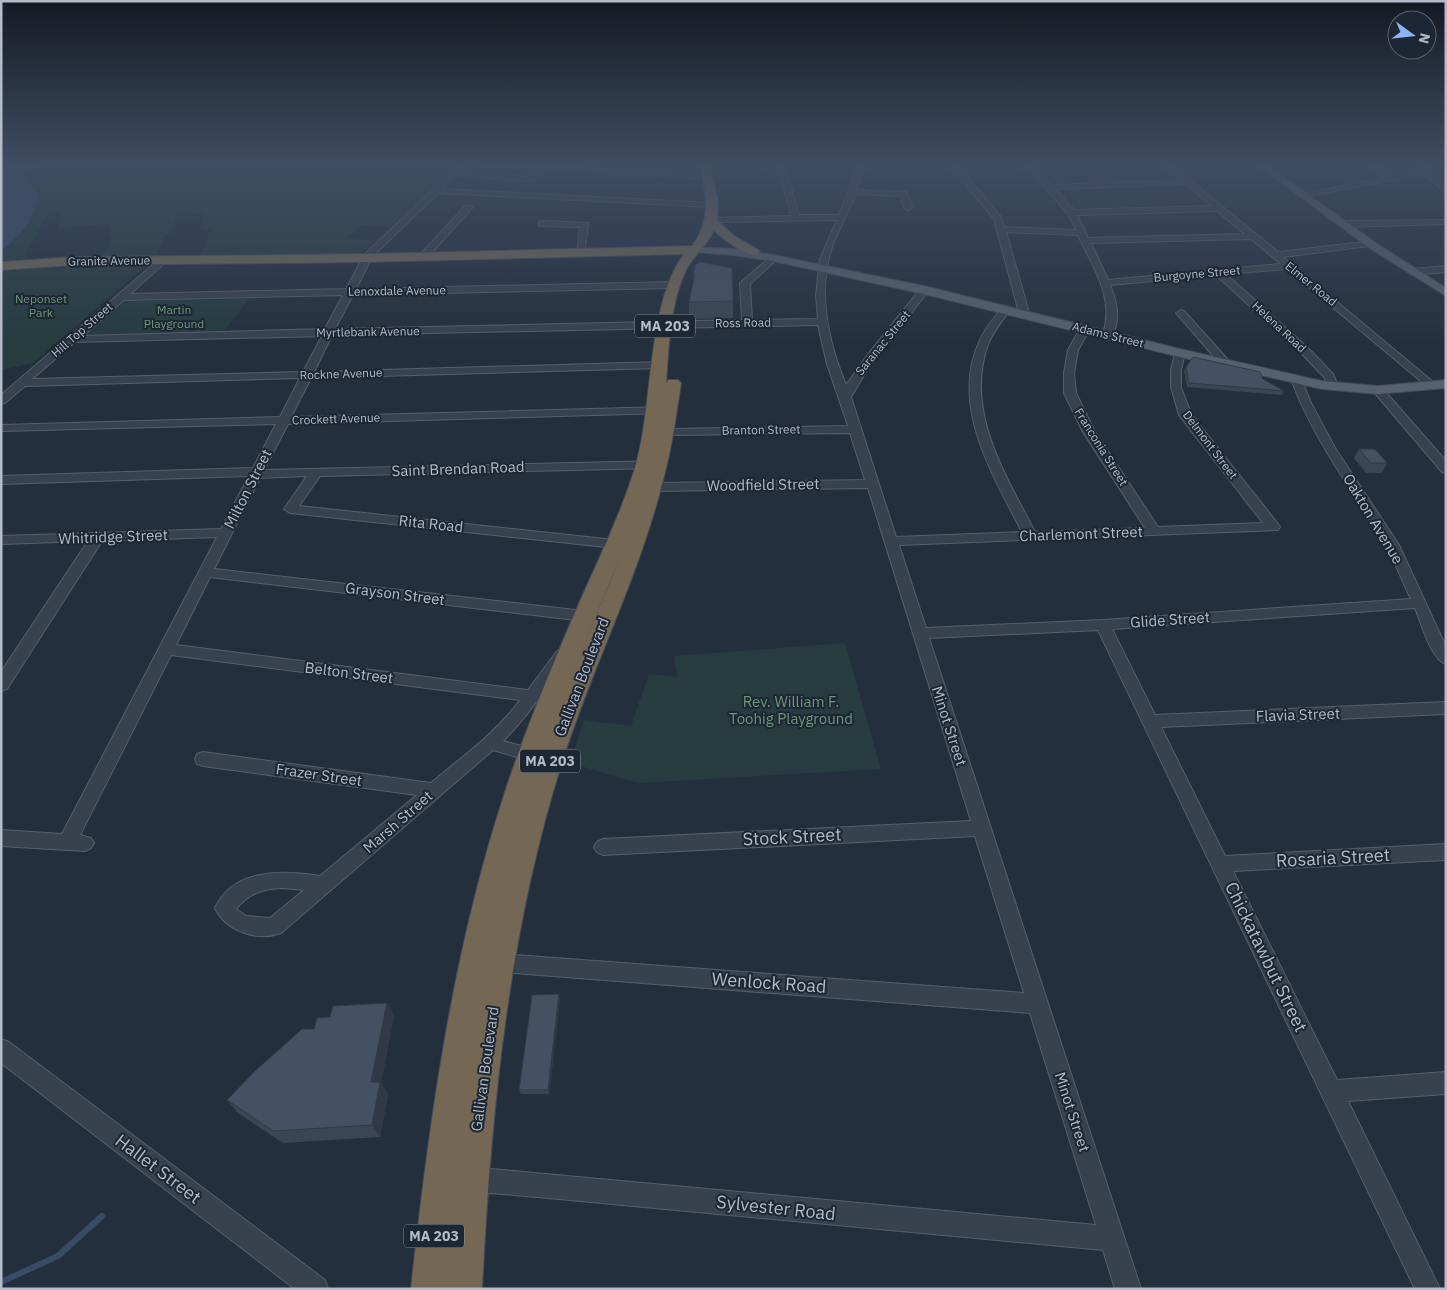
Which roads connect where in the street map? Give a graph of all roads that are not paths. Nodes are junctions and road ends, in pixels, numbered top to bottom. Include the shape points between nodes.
1 (401, 223) edge
2 (454, 223) edge
3 (709, 223) edge
4 (714, 223) edge
5 (839, 223) edge
6 (998, 223) edge
7 (1077, 223) edge
8 (1238, 223) edge
9 (1384, 223) edge
10 (542, 224) dead end
11 (1342, 224) joint
12 (1001, 230) junction
13 (1253, 236) junction
14 (1083, 237) junction
15 (1369, 243) junction
16 (696, 250) junction
17 (754, 251) junction
18 (581, 254) junction
19 (1276, 256) junction
20 (424, 257) junction
21 (366, 258) junction
22 (773, 258) junction
23 (164, 260) junction
24 (1, 266) edge
25 (1288, 266) junction
26 (822, 268) junction
27 (1446, 269) edge
28 (1218, 272) junction
29 (1412, 272) junction
30 (1105, 283) junction
31 (674, 284) junction
32 (924, 290) junction
33 (349, 292) junction
34 (1446, 293) edge
35 (120, 297) junction
36 (1005, 310) junction
37 (1020, 313) junction
38 (1181, 313) dead end
39 (821, 322) junction
40 (747, 323) junction
41 (672, 324) junction
42 (1085, 329) junction
43 (328, 332) junction
44 (1108, 334) junction
45 (71, 339) junction
46 (1180, 353) junction
47 (1225, 363) junction
48 (661, 365) junction
49 (307, 375) junction
50 (1296, 380) junction
51 (22, 383) junction
52 (1442, 385) edge
53 (1333, 386) junction
54 (1378, 390) junction
55 (845, 397) junction
56 (1, 401) edge
57 (664, 417) junction
58 (284, 420) junction
59 (1, 428) edge
60 (854, 429) junction
61 (652, 464) junction
62 (1446, 470) edge
63 (256, 473) junction
64 (314, 474) junction
65 (1, 480) edge
66 (872, 484) junction
67 (654, 487) junction
68 (1272, 527) joint
69 (1154, 531) junction
70 (226, 533) junction
71 (1031, 536) junction
72 (98, 538) junction
73 (1, 540) edge
74 (890, 541) junction
75 (615, 544) junction
76 (206, 572) junction
77 (1420, 603) junction
78 (581, 624) junction
79 (1104, 625) junction
80 (919, 632) junction
81 (166, 649) junction
82 (1446, 659) edge
83 (1, 685) edge
84 (551, 701) junction
85 (1446, 708) edge
86 (1150, 721) junction
87 (490, 744) junction
88 (530, 756) junction
89 (203, 759) dead end
90 (434, 790) junction
91 (982, 828) junction
92 (1, 838) edge
93 (603, 847) dead end
94 (1446, 852) edge
95 (1220, 864) junction
96 (323, 885) junction
97 (501, 963) junction
98 (1038, 1004) junction
99 (1, 1049) edge
100 (1446, 1083) edge
101 (1332, 1091) junction
102 (456, 1182) junction
103 (1112, 1239) junction
104 (316, 1289) edge
105 (429, 1289) edge
106 (464, 1289) edge
107 (1128, 1289) edge
108 (1428, 1289) edge

1 - 21 street, Milton Street
2 - 20 street
3 - 16 highway, Gallivan Boulevard / MA 203
4 - 17 highway via 730,238
5 - 26 street, Minot Street
6 - 12 street
7 - 14 street
8 - 13 street, Elmer Road
9 - 11 street
10 - 18 street via 584,225
11 - 15 main road
12 - 14 street
12 - 37 street via 1022,309
13 - 14 street
13 - 19 street, Elmer Road
14 - 30 street
15 - 19 street
15 - 29 main road
16 - 17 main road, Adams Street via 718,246
16 - 18 highway, Granite Avenue
16 - 22 main road, Adams Street
16 - 31 highway, Gallivan Boulevard / MA 203 via 686,258
16 - 41 highway, Gallivan Boulevard / MA 203 via 699,258
17 - 22 main road, Adams Street
18 - 20 highway, Granite Avenue
19 - 25 street, Elmer Road
20 - 21 highway, Granite Avenue
21 - 23 highway, Granite Avenue
21 - 33 street, Milton Street
22 - 26 main road, Adams Street
22 - 40 street via 745,283
23 - 24 highway, Granite Avenue
23 - 35 street, Hill Top Street
25 - 28 street, Burgoyne Street
25 - 52 street, Elmer Road
26 - 32 main road, Adams Street
26 - 39 street, Minot Street
27 - 29 street
28 - 30 street, Burgoyne Street
28 - 53 street, Helena Road via 1305,351 1330,376
29 - 34 main road
30 - 44 street via 1112,302
31 - 33 street, Lenoxdale Avenue
31 - 41 highway, Gallivan Boulevard / MA 203
32 - 36 main road, Adams Street
32 - 55 street, Saranac Street via 906,317 871,355
33 - 35 street, Lenoxdale Avenue
33 - 43 street, Milton Street
35 - 45 street, Hill Top Street
36 - 37 main road, Adams Street
36 - 71 street via 980,353 975,403 983,439
37 - 42 main road, Adams Street
38 - 47 street
39 - 40 street, Ross Road
39 - 55 street, Minot Street
40 - 41 street, Ross Road
41 - 43 street, Myrtlebank Avenue
41 - 48 highway, Gallivan Boulevard / MA 203
41 - 57 highway, Gallivan Boulevard / MA 203
42 - 44 main road, Adams Street
42 - 69 street, Franconia Street via 1073,350 1068,373 1070,393 1089,432
43 - 45 street, Myrtlebank Avenue
43 - 49 street, Milton Street
44 - 46 main road, Adams Street
45 - 51 street, Hill Top Street
46 - 47 main road, Adams Street
46 - 68 street, Delmont Street via 1176,386 1185,415
47 - 50 main road, Adams Street
48 - 49 street, Rockne Avenue
48 - 57 highway, Gallivan Boulevard / MA 203
49 - 51 street, Rockne Avenue
49 - 58 street, Milton Street
50 - 53 main road, Adams Street
50 - 77 street, Oakton Avenue via 1304,403 1356,492 1376,517
51 - 56 street, Hill Top Street
52 - 54 main road, Adams Street
53 - 54 main road, Adams Street
54 - 62 street
55 - 60 street, Minot Street
57 - 58 street, Crockett Avenue
57 - 60 street, Branton Street
57 - 61 highway, Gallivan Boulevard / MA 203
58 - 59 street, Crockett Avenue
58 - 63 street, Milton Street
60 - 66 street, Minot Street
61 - 64 street, Saint Brendan Road
61 - 67 highway, Gallivan Boulevard / MA 203
61 - 75 highway, Gallivan Boulevard / MA 203
63 - 64 street, Saint Brendan Road
63 - 65 street, Saint Brendan Road
63 - 70 street, Milton Street
64 - 75 street, Rita Road via 290,509
66 - 67 street, Woodfield Street
66 - 74 street, Minot Street
67 - 84 highway, Gallivan Boulevard / MA 203
68 - 69 street, Charlemont Street
69 - 71 street, Charlemont Street
70 - 72 street, Whitridge Street
70 - 76 street, Milton Street
71 - 74 street, Charlemont Street
72 - 73 street, Whitridge Street
72 - 83 street
74 - 80 street, Minot Street
75 - 78 highway, Gallivan Boulevard / MA 203
76 - 78 street, Grayson Street
76 - 81 street, Milton Street
77 - 79 street, Glide Street
77 - 82 street, Oakton Avenue
78 - 84 highway, Gallivan Boulevard / MA 203
79 - 80 street, Glide Street
79 - 86 street, Chickatawbut Street
80 - 91 street, Minot Street
81 - 84 street, Belton Street
81 - 92 street, Milton Street via 76,842
84 - 87 street, Gallivan Boulevard via 515,718
84 - 88 highway, Gallivan Boulevard / MA 203
84 - 97 highway, Gallivan Boulevard / MA 203 via 546,774 528,837
85 - 86 street, Flavia Street
86 - 95 street, Chickatawbut Street
87 - 88 street
87 - 90 street, Marsh Street
88 - 102 highway, Gallivan Boulevard / MA 203 via 501,850 461,1032
89 - 90 street, Frazer Street
90 - 96 street, Marsh Street
91 - 93 street, Stock Street
91 - 98 street, Minot Street
94 - 95 street, Rosaria Street
95 - 101 street, Chickatawbut Street
96 - 96 street, Marsh Street via 293,880 250,885 233,896 225,908 235,921 274,928
97 - 98 street, Wenlock Road
97 - 102 highway, Gallivan Boulevard / MA 203 via 488,1044
98 - 103 street, Minot Street
99 - 104 street, Hallet Street
100 - 101 street
101 - 108 street, Chickatawbut Street
102 - 103 street, Sylvester Road via 491,1181
102 - 105 highway, Gallivan Boulevard / MA 203
102 - 106 highway, Gallivan Boulevard / MA 203
103 - 107 street, Minot Street

